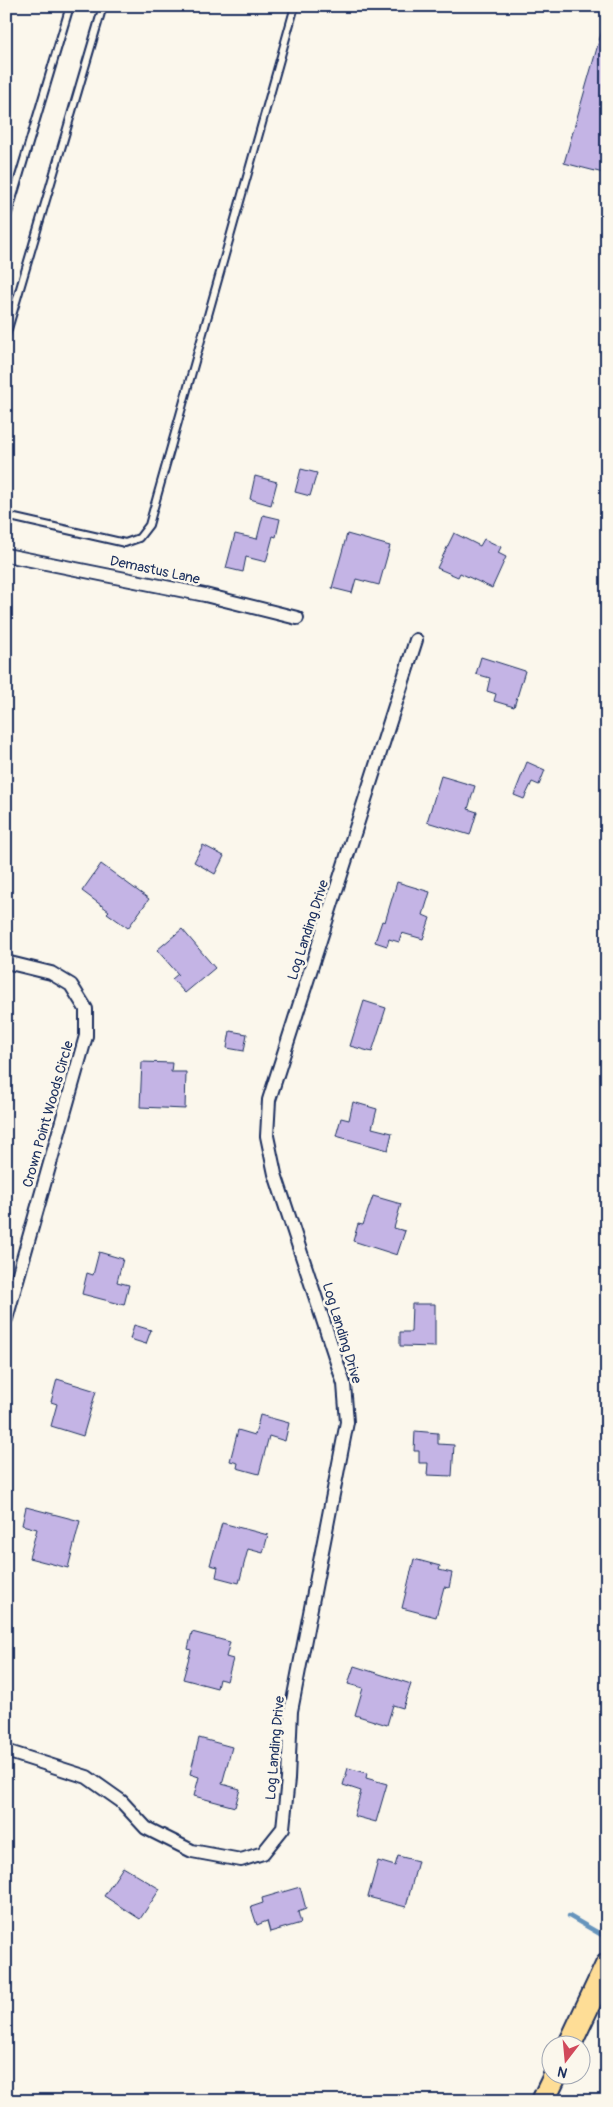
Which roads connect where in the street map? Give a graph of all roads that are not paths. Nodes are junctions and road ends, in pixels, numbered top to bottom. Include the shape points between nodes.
1 (70, 6) edge
2 (103, 6) edge
3 (295, 6) edge
4 (6, 220) edge
5 (6, 336) edge
6 (6, 516) edge
7 (6, 555) edge
8 (297, 618) dead end
9 (416, 640) dead end
10 (6, 962) edge
11 (6, 1319) edge
12 (6, 1751) edge
13 (607, 1965) edge
14 (575, 2034) edge
15 (551, 2084) edge
16 (542, 2101) edge

1 - 4 lane
2 - 5 lane
3 - 6 lane via 149,525 139,538 125,543
7 - 8 street, Demastus Lane via 205,595
9 - 12 street, Log Landing Drive via 269,1100 266,1136 275,1174 344,1384 347,1422 291,1711 283,1828 263,1853 240,1860 192,1851 146,1828 121,1801 87,1777
10 - 11 street, Crown Point Woods Circle via 51,973 71,985 86,1009 86,1036
13 - 14 highway
15 - 16 highway

